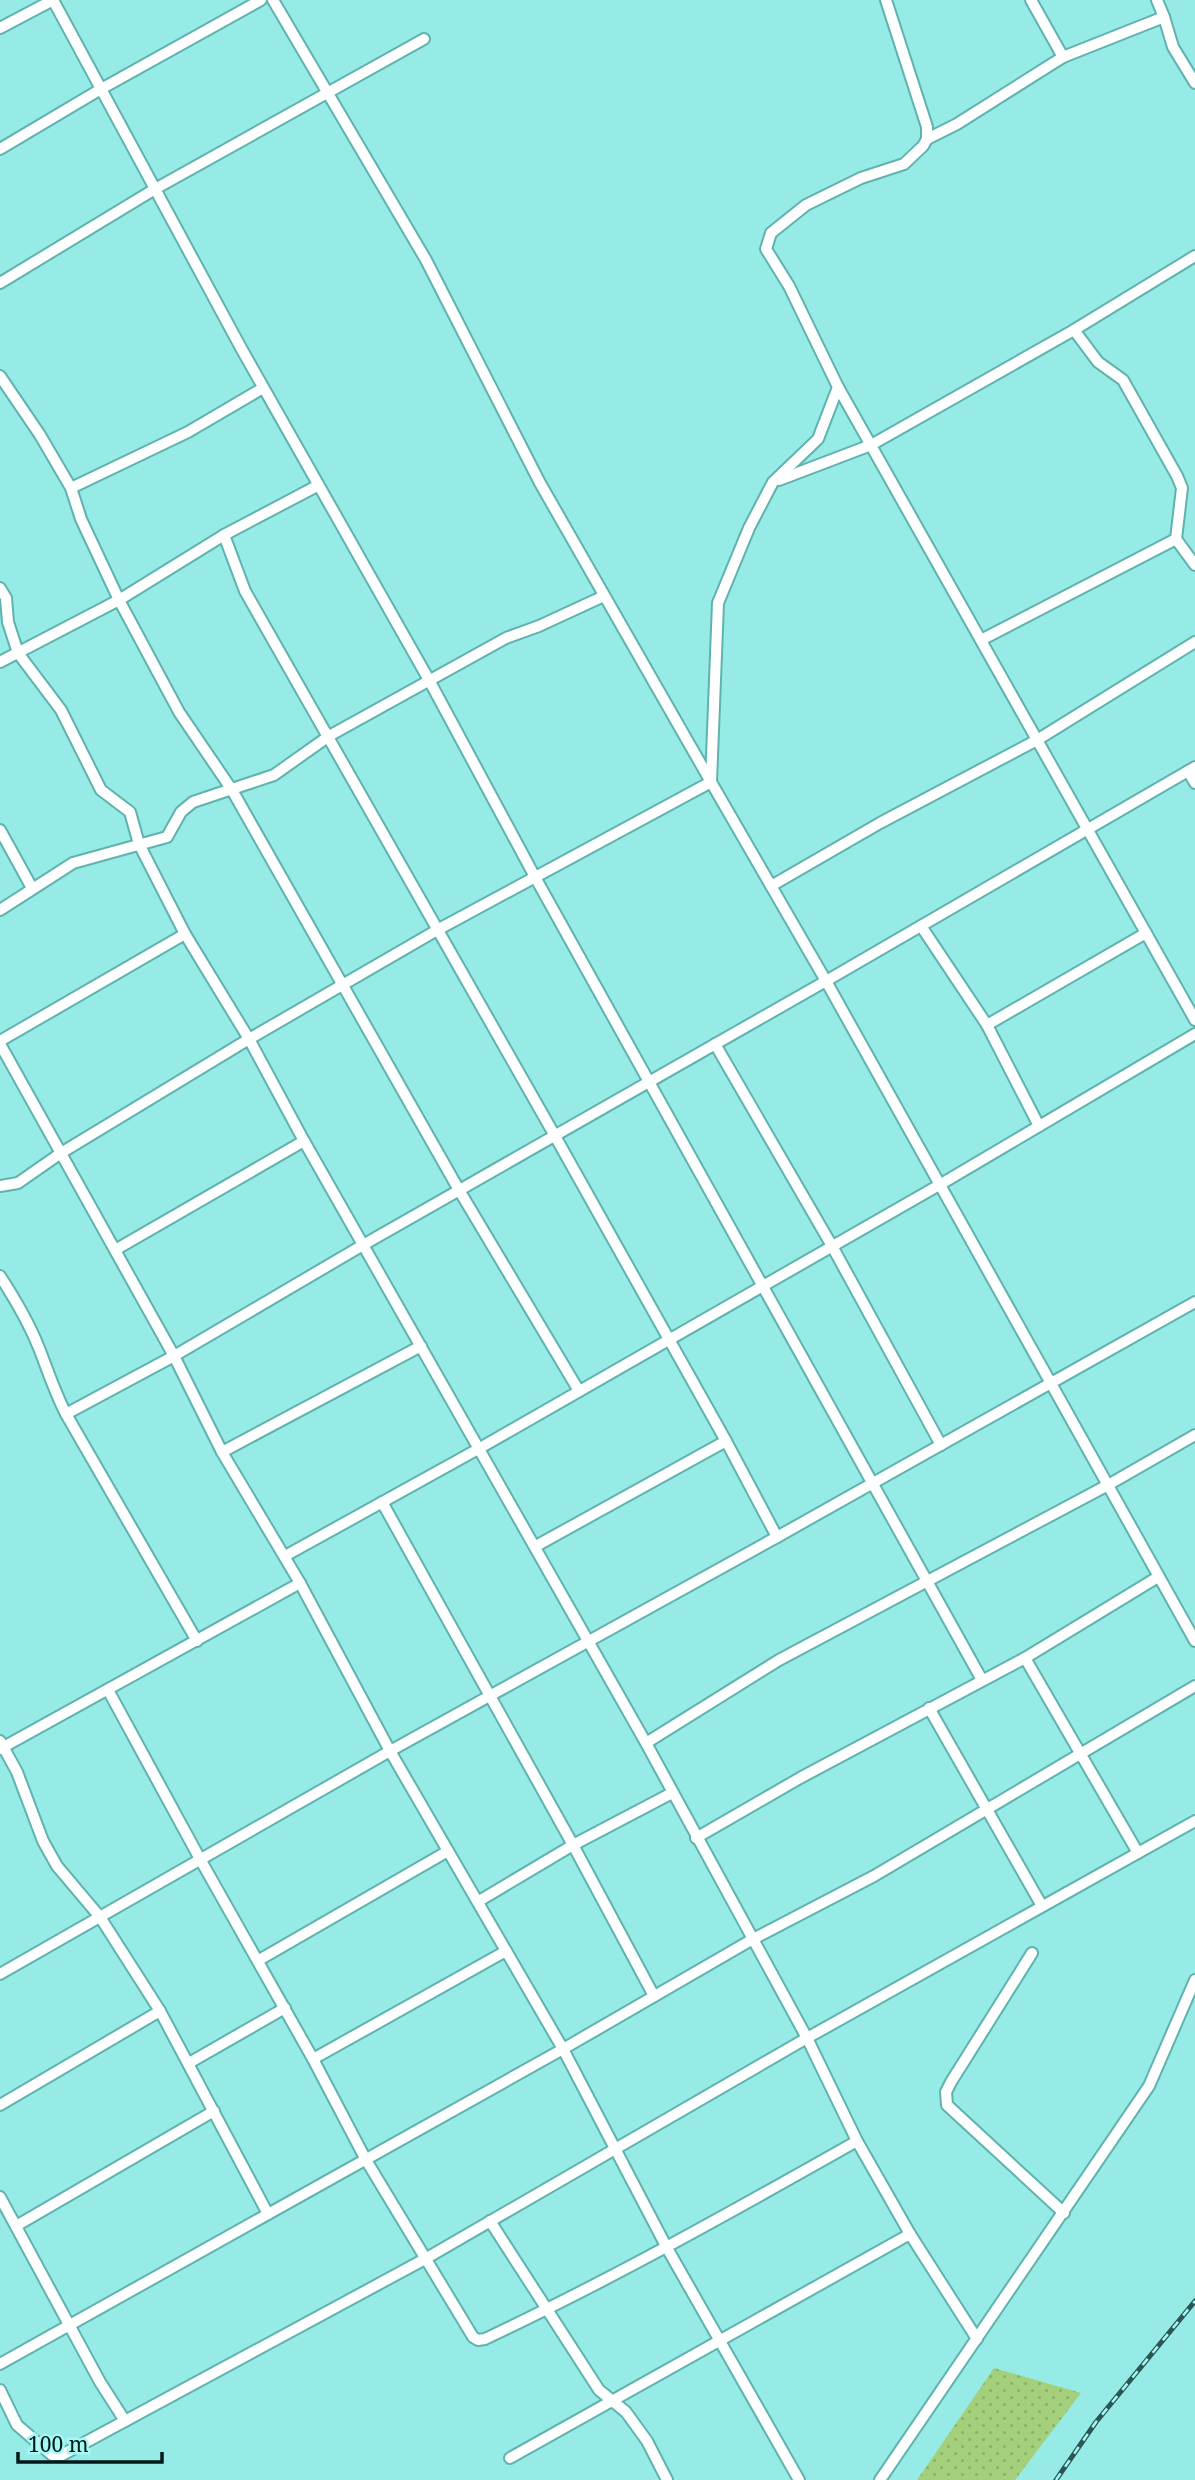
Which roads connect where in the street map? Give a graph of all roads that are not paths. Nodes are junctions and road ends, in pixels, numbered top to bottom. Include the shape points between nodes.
1 (261, 0) edge
2 (273, 0) edge
3 (886, 0) edge
4 (1031, 0) edge
5 (1157, 0) edge
6 (1164, 17) junction
7 (0, 28) edge
8 (424, 39) dead end
9 (1063, 57) junction
10 (1195, 83) edge
11 (101, 89) junction
12 (327, 93) junction
13 (927, 139) junction
14 (0, 149) edge
15 (155, 189) junction
16 (1195, 256) edge
17 (0, 283) edge
18 (1074, 330) junction
19 (0, 376) edge
20 (838, 387) junction
21 (3, 388) edge
22 (263, 388) junction
23 (871, 445) junction
24 (773, 482) junction
25 (317, 486) junction
26 (71, 488) junction
27 (224, 535) junction
28 (1176, 539) junction
29 (1195, 565) edge
30 (0, 588) edge
31 (604, 596) junction
32 (119, 600) junction
33 (981, 640) junction
34 (1195, 642) edge
35 (18, 653) junction
36 (0, 662) edge
37 (429, 680) junction
38 (329, 736) junction
39 (1037, 740) junction
40 (1191, 769) edge
41 (711, 782) junction
42 (1195, 783) edge
43 (232, 790) junction
44 (0, 830) edge
45 (1088, 830) junction
46 (139, 844) junction
47 (535, 877) junction
48 (771, 886) junction
49 (33, 888) junction
50 (0, 910) edge
51 (921, 926) junction
52 (439, 929) junction
53 (1146, 933) junction
54 (185, 934) junction
55 (826, 981) junction
56 (344, 985) junction
57 (1195, 1020) edge
58 (987, 1025) junction
59 (1195, 1034) edge
60 (249, 1039) junction
61 (0, 1042) edge
62 (715, 1044) junction
63 (649, 1082) junction
64 (1039, 1126) junction
65 (555, 1136) junction
66 (304, 1140) junction
67 (61, 1153) junction
68 (940, 1184) junction
69 (0, 1186) edge
70 (459, 1190) junction
71 (363, 1245) junction
72 (832, 1246) junction
73 (115, 1250) junction
74 (0, 1276) edge
75 (762, 1286) junction
76 (1195, 1302) edge
77 (668, 1340) junction
78 (421, 1346) junction
79 (174, 1356) junction
80 (1050, 1384) junction
81 (579, 1391) junction
82 (66, 1414) junction
83 (1195, 1435) edge
84 (726, 1441) junction
85 (941, 1445) junction
86 (480, 1448) junction
87 (222, 1452) junction
88 (871, 1483) junction
89 (1108, 1485) junction
90 (382, 1502) junction
91 (777, 1537) junction
92 (536, 1546) junction
93 (285, 1556) junction
94 (1158, 1577) junction
95 (929, 1582) junction
96 (300, 1583) junction
97 (197, 1641) junction
98 (1195, 1641) edge
99 (588, 1642) junction
100 (1026, 1658) junction
101 (982, 1681) junction
102 (1195, 1686) edge
103 (108, 1690) junction
104 (489, 1696) junction
105 (929, 1708) junction
106 (646, 1743) junction
107 (1, 1746) edge
108 (390, 1751) junction
109 (1080, 1754) junction
110 (672, 1793) junction
111 (986, 1810) junction
112 (1195, 1821) edge
113 (696, 1838) junction
114 (573, 1845) junction
115 (448, 1851) junction
116 (1138, 1853) junction
117 (200, 1859) junction
118 (479, 1901) junction
119 (1042, 1906) junction
120 (100, 1917) junction
121 (753, 1939) junction
122 (506, 1951) junction
123 (1032, 1953) dead end
124 (259, 1960) junction
125 (1, 1970) edge
126 (1195, 1980) edge
127 (654, 1996) junction
128 (285, 2008) junction
129 (160, 2011) junction
130 (807, 2038) junction
131 (563, 2049) junction
132 (313, 2059) junction
133 (189, 2063) junction
134 (0, 2105) edge
135 (214, 2110) junction
136 (857, 2141) junction
137 (615, 2149) junction
138 (366, 2160) junction
139 (0, 2197) edge
140 (268, 2214) junction
141 (1064, 2214) junction
142 (490, 2221) junction
143 (16, 2226) junction
144 (910, 2234) junction
145 (667, 2248) junction
146 (425, 2259) junction
147 (547, 2310) junction
148 (69, 2323) junction
149 (977, 2339) junction
150 (719, 2340) junction
151 (0, 2364) edge
152 (0, 2390) edge
153 (613, 2400) junction
154 (125, 2421) junction
155 (510, 2458) dead end
156 (667, 2480) edge
157 (799, 2480) edge
158 (880, 2480) edge

1 - 11 street
2 - 12 street
3 - 13 street via 928,127
4 - 9 street
5 - 6 street
6 - 9 street
6 - 10 street via 1172,47
7 - 11 street via 53,0
8 - 12 street
9 - 13 street
11 - 14 street
11 - 15 street
12 - 15 street
12 - 31 street via 426,260 540,483
13 - 20 street via 904,164 861,178 806,205 771,233 766,249
15 - 17 street
15 - 22 street
16 - 18 street
18 - 23 street
18 - 28 street via 1098,362 1123,380 1177,476 1182,488
19 - 21 street
20 - 23 street
20 - 24 street via 818,439
21 - 26 street via 40,435
22 - 25 street
22 - 26 street via 188,432
23 - 24 street
23 - 33 street
24 - 41 street via 718,603
25 - 27 street
25 - 37 street
26 - 32 street
27 - 32 street
27 - 38 street via 245,591
28 - 29 street
28 - 33 street
30 - 35 street
31 - 37 street via 506,638
31 - 41 street
32 - 35 street
32 - 43 street via 179,712
33 - 39 street
34 - 39 street
35 - 36 street
35 - 46 street via 61,710 101,790 130,812
37 - 38 street
37 - 47 street
38 - 43 street via 274,775
38 - 52 street
39 - 45 street
39 - 48 street
40 - 42 street
40 - 45 street
41 - 47 street
41 - 48 street
43 - 46 street via 193,802 181,812 167,837
43 - 56 street
44 - 49 street
45 - 51 street
45 - 53 street
46 - 49 street via 73,863
46 - 54 street
47 - 52 street
47 - 63 street
48 - 55 street
49 - 50 street
51 - 55 street
51 - 58 street
52 - 56 street
52 - 65 street
53 - 57 street
53 - 58 street
54 - 60 street
54 - 61 street
55 - 62 street
55 - 68 street
56 - 60 street
56 - 70 street
58 - 64 street
59 - 64 street
60 - 66 street
60 - 67 street
61 - 67 street
62 - 63 street
62 - 72 street
63 - 65 street
63 - 75 street
64 - 68 street
65 - 70 street
65 - 77 street
66 - 71 street
66 - 73 street
67 - 69 street via 18,1183
67 - 73 street
68 - 72 street
68 - 80 street
70 - 71 street
70 - 81 street
71 - 78 street
71 - 79 street
72 - 75 street
72 - 85 street
73 - 79 street
74 - 82 street via 18,1303
75 - 77 street
75 - 88 street
76 - 80 street
77 - 81 street
77 - 84 street
78 - 86 street
78 - 87 street
79 - 82 street
79 - 87 street
80 - 85 street
80 - 89 street
81 - 86 street
82 - 97 street
83 - 89 street
84 - 91 street
84 - 92 street
85 - 88 street
86 - 90 street
86 - 92 street
87 - 93 street
88 - 91 street
88 - 95 street
89 - 94 street
89 - 95 street
90 - 93 street
90 - 104 street
91 - 99 street
92 - 99 street
93 - 96 street
94 - 98 street
94 - 100 street
95 - 101 street
95 - 106 street via 779,1660
96 - 97 street
96 - 108 street
97 - 103 street
99 - 104 street
99 - 106 street
100 - 101 street
100 - 109 street
101 - 105 street
102 - 109 street
103 - 107 street
103 - 117 street
104 - 108 street
104 - 114 street
105 - 111 street
105 - 113 street
106 - 110 street
107 - 120 street via 17,1772 57,1866
108 - 115 street
108 - 117 street
109 - 111 street
109 - 116 street
110 - 113 street
110 - 114 street
111 - 119 street
111 - 121 street
112 - 116 street
113 - 121 street
114 - 118 street
114 - 127 street
115 - 118 street
115 - 124 street
116 - 119 street
117 - 120 street
117 - 124 street
118 - 122 street
119 - 130 street
120 - 125 street
120 - 129 street
121 - 127 street
121 - 130 street
122 - 131 street
122 - 132 street
123 - 141 street via 951,2082 947,2105
124 - 128 street
126 - 141 street via 1149,2086
127 - 131 street
128 - 132 street
128 - 133 street
129 - 133 street
129 - 134 street
130 - 136 street
130 - 137 street
131 - 137 street
131 - 138 street
132 - 138 street
133 - 135 street
135 - 140 street
135 - 143 street
136 - 144 street
136 - 145 street
137 - 142 street
137 - 145 street
138 - 140 street
138 - 146 street
139 - 143 street
140 - 148 street
141 - 149 street
142 - 146 street
142 - 147 street
143 - 148 street
144 - 149 street
144 - 150 street
145 - 147 street
145 - 150 street
146 - 147 street via 478,2340
146 - 154 street
147 - 153 street via 599,2390
148 - 151 street
148 - 154 street
149 - 158 street
150 - 153 street
150 - 157 street
152 - 154 street via 17,2425 52,2455 62,2455
153 - 155 street
153 - 156 street via 647,2441

